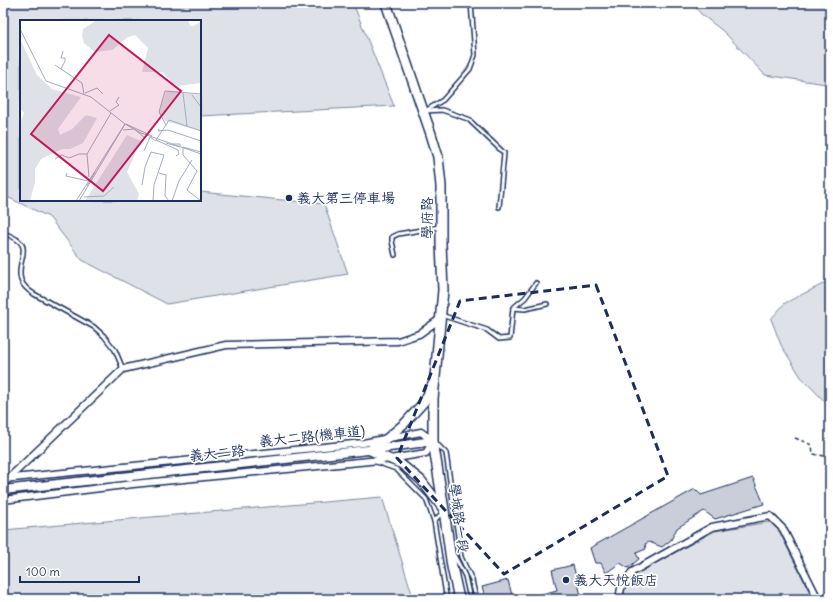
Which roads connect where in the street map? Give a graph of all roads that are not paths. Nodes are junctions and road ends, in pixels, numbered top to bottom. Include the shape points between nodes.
1 (386, 3) edge
2 (471, 3) edge
3 (423, 112) junction
4 (499, 207) dead end
5 (441, 227) junction
6 (3, 232) edge
7 (395, 255) dead end
8 (536, 283) dead end
9 (547, 304) dead end
10 (513, 308) junction
11 (441, 317) junction
12 (123, 369) junction
13 (435, 380) junction
14 (386, 439) junction
15 (433, 441) junction
16 (368, 450) junction
17 (390, 459) junction
18 (372, 460) junction
19 (6, 479) edge
20 (3, 485) edge
21 (3, 490) edge
22 (3, 500) edge
23 (444, 510) junction
24 (434, 521) junction
25 (449, 544) junction
26 (446, 595) dead end
27 (459, 599) edge
28 (470, 599) edge
29 (476, 599) edge
30 (619, 599) edge
31 (818, 599) edge

1 - 3 main road, 學府路
2 - 3 lane via 475,55 470,69 443,100
3 - 4 lane via 442,110 468,119 504,153
3 - 5 main road, 學府路 via 438,157
5 - 7 lane via 392,237
5 - 11 main road, 學府路 via 444,290
6 - 12 lane via 22,245 24,251 20,272 22,281 28,289 94,327 115,350
8 - 10 lane via 525,298
9 - 10 lane via 525,309
10 - 11 lane via 510,338 500,339 486,330
11 - 12 street via 419,334 398,341 226,345
11 - 13 main road, 學府路
12 - 19 street
13 - 14 street via 424,402
13 - 15 main road, 學府路
14 - 15 street, 義大二路(機車道) via 421,432
14 - 16 street
14 - 19 street, 義大二路(機車道)
15 - 16 street, 義大二路
15 - 17 street via 426,452
15 - 23 main road, 學城路一段
15 - 29 lane via 446,453 461,558 472,580
16 - 17 street
16 - 21 street, 義大二路
17 - 18 street
17 - 23 street via 401,464 421,480
18 - 22 street
18 - 24 lane via 396,469 426,499
19 - 20 street
23 - 24 lane
23 - 25 main road, 學城路一段
24 - 26 lane
25 - 27 main road, 學城路一段
25 - 28 lane via 465,576
30 - 31 street via 621,588 632,572 712,527 770,516 783,529

